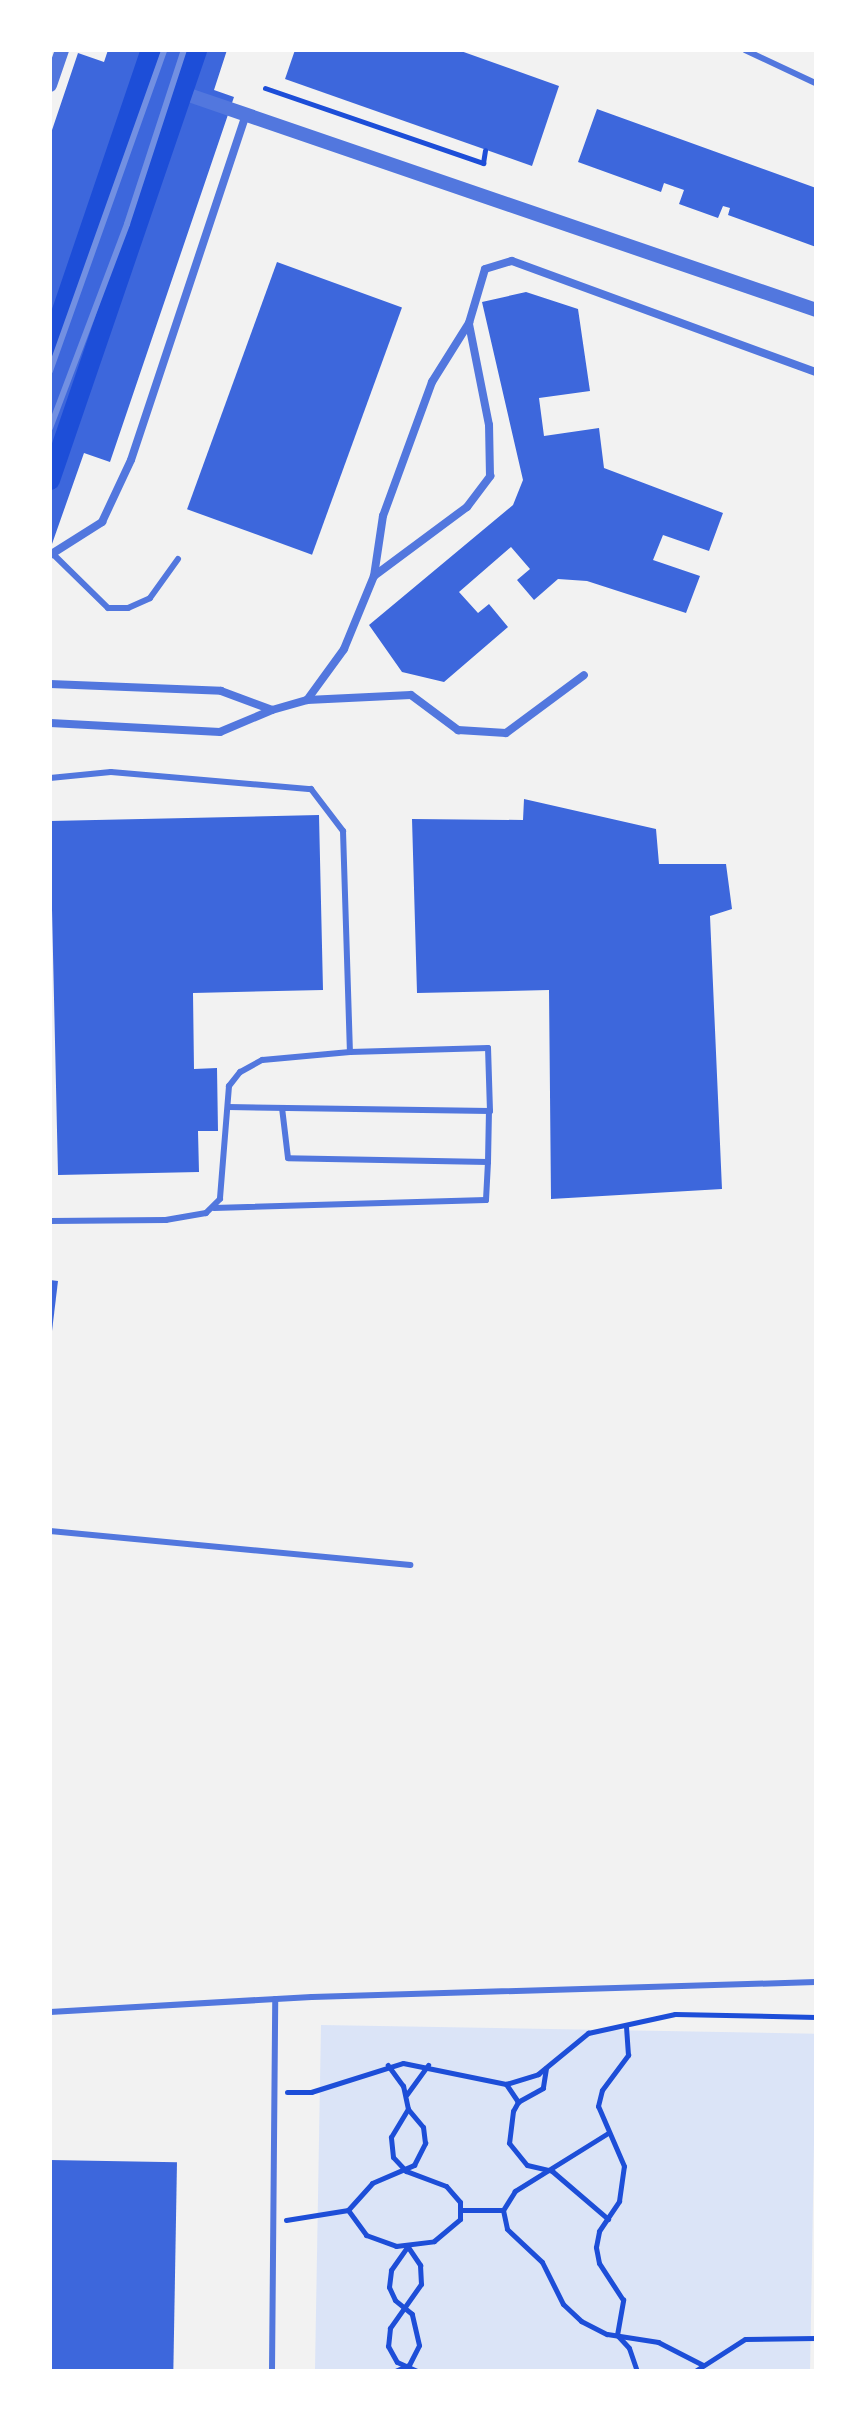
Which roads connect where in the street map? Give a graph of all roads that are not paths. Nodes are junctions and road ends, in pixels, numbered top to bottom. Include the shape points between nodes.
1 (62, 50) edge
2 (151, 50) edge
3 (197, 50) edge
4 (745, 50) edge
5 (815, 83) edge
6 (50, 85) edge
7 (183, 93) junction
8 (246, 113) junction
9 (816, 310) edge
10 (469, 323) junction
11 (50, 346) edge
12 (816, 372) edge
13 (50, 480) edge
14 (51, 554) edge
15 (178, 559) dead end
16 (374, 576) junction
17 (584, 675) dead end
18 (50, 684) edge
19 (307, 700) junction
20 (272, 710) junction
21 (50, 723) edge
22 (50, 778) edge
23 (350, 1052) junction
24 (228, 1107) junction
25 (282, 1108) junction
26 (489, 1111) junction
27 (488, 1162) junction
28 (214, 1208) junction
29 (50, 1221) edge
30 (50, 1531) edge
31 (410, 1565) dead end
32 (816, 1982) edge
33 (275, 1999) junction
34 (50, 2012) edge
35 (272, 2371) edge

1 - 6 street
2 - 11 main road
3 - 7 main road
4 - 5 lane
7 - 8 street
7 - 13 main road
8 - 9 street
8 - 14 street via 131,460 102,522
10 - 12 street via 485,269 512,261
10 - 16 street via 432,382 383,516
10 - 16 street via 489,425 490,476 467,507
14 - 15 lane via 108,608 128,608 150,598
16 - 19 street via 344,649
17 - 19 street via 506,733 458,730 411,695
18 - 20 street via 221,691
19 - 20 street
20 - 21 street via 220,732
22 - 23 lane via 111,772 311,789 343,831
23 - 24 lane via 252,1064 229,1086
23 - 26 lane via 488,1048
24 - 25 lane
24 - 28 lane via 223,1182
25 - 26 lane
25 - 27 lane via 283,1152 293,1159
26 - 27 lane
27 - 28 lane via 488,1195 478,1203
28 - 29 lane via 166,1220
30 - 31 lane
32 - 33 lane
33 - 34 lane
33 - 35 lane

